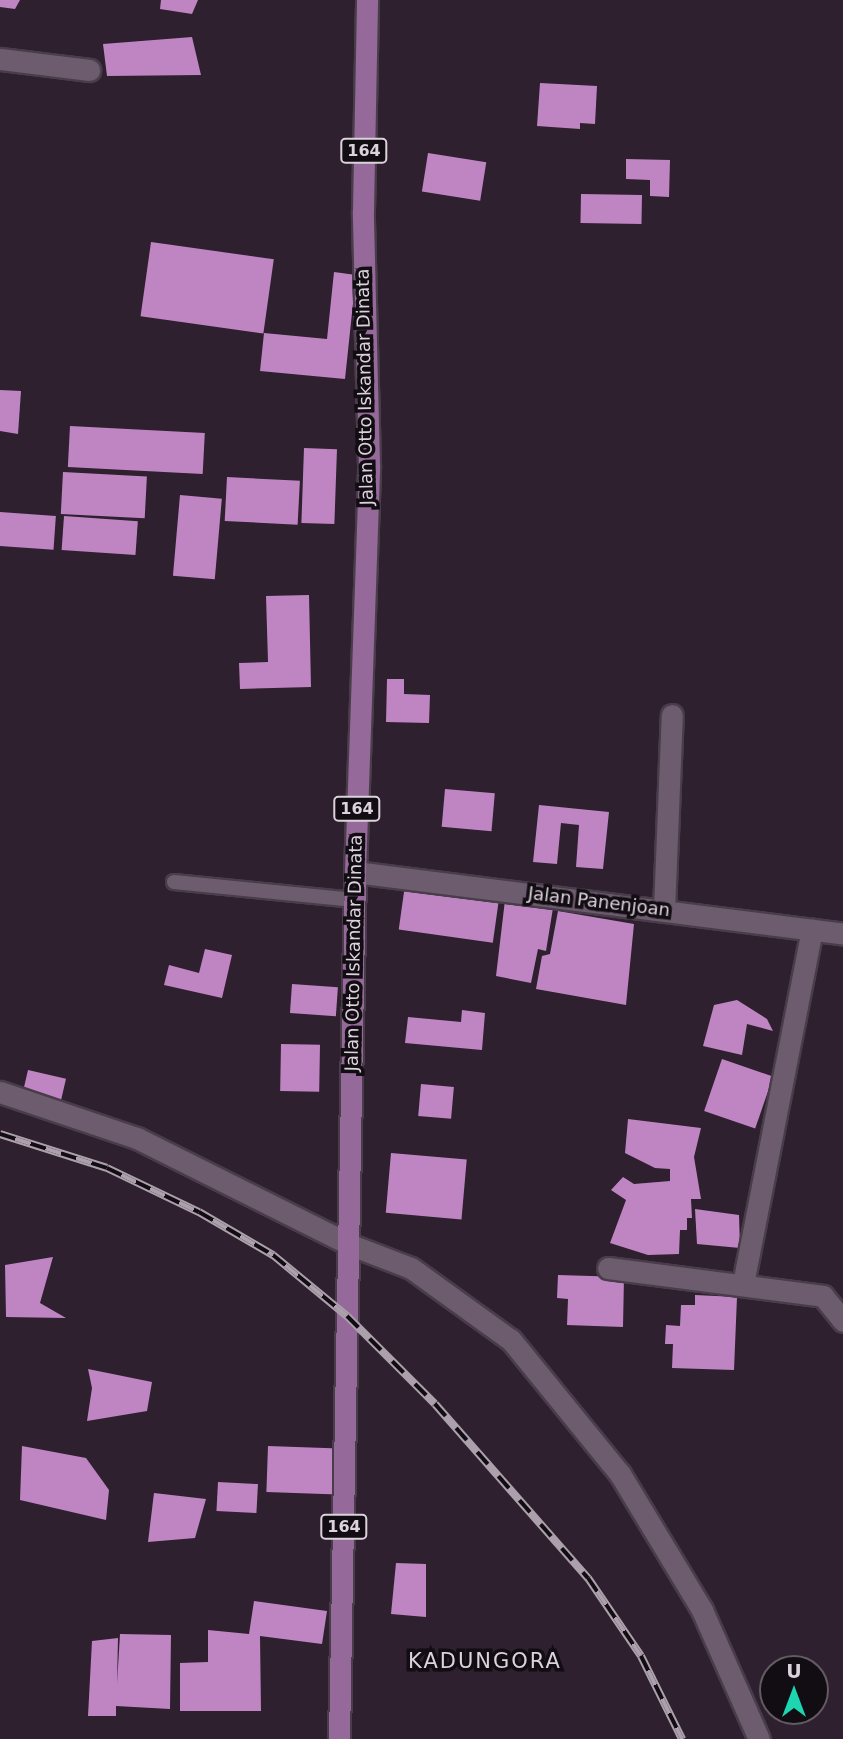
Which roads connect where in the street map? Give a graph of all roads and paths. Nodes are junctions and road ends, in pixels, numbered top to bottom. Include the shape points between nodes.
1 (367, 0) edge
2 (0, 59) edge
3 (89, 70) dead end
4 (672, 715) dead end
5 (355, 872) junction
6 (174, 881) dead end
7 (354, 900) junction
8 (664, 910) junction
9 (812, 930) junction
10 (843, 934) edge
11 (0, 1092) edge
12 (351, 1245) junction
13 (608, 1268) dead end
14 (743, 1284) junction
15 (843, 1321) edge
16 (339, 1739) edge
17 (759, 1739) edge

1 - 5 main road, Jalan Otto Iskandar Dinata / 164 via 363,211 369,465
2 - 3 street
4 - 8 street
5 - 7 main road, Jalan Otto Iskandar Dinata / 164
5 - 8 street, Jalan Panenjoan
6 - 7 lane
7 - 12 main road, Jalan Otto Iskandar Dinata / 164
8 - 9 street, Jalan Panenjoan
9 - 10 street, Jalan Panenjoan
9 - 14 street
11 - 12 street via 137,1138
12 - 16 main road, Jalan Otto Iskandar Dinata / 164
12 - 17 street via 438,1283 511,1340 553,1390 620,1474 675,1564 702,1610
13 - 14 street
14 - 15 street via 823,1296

